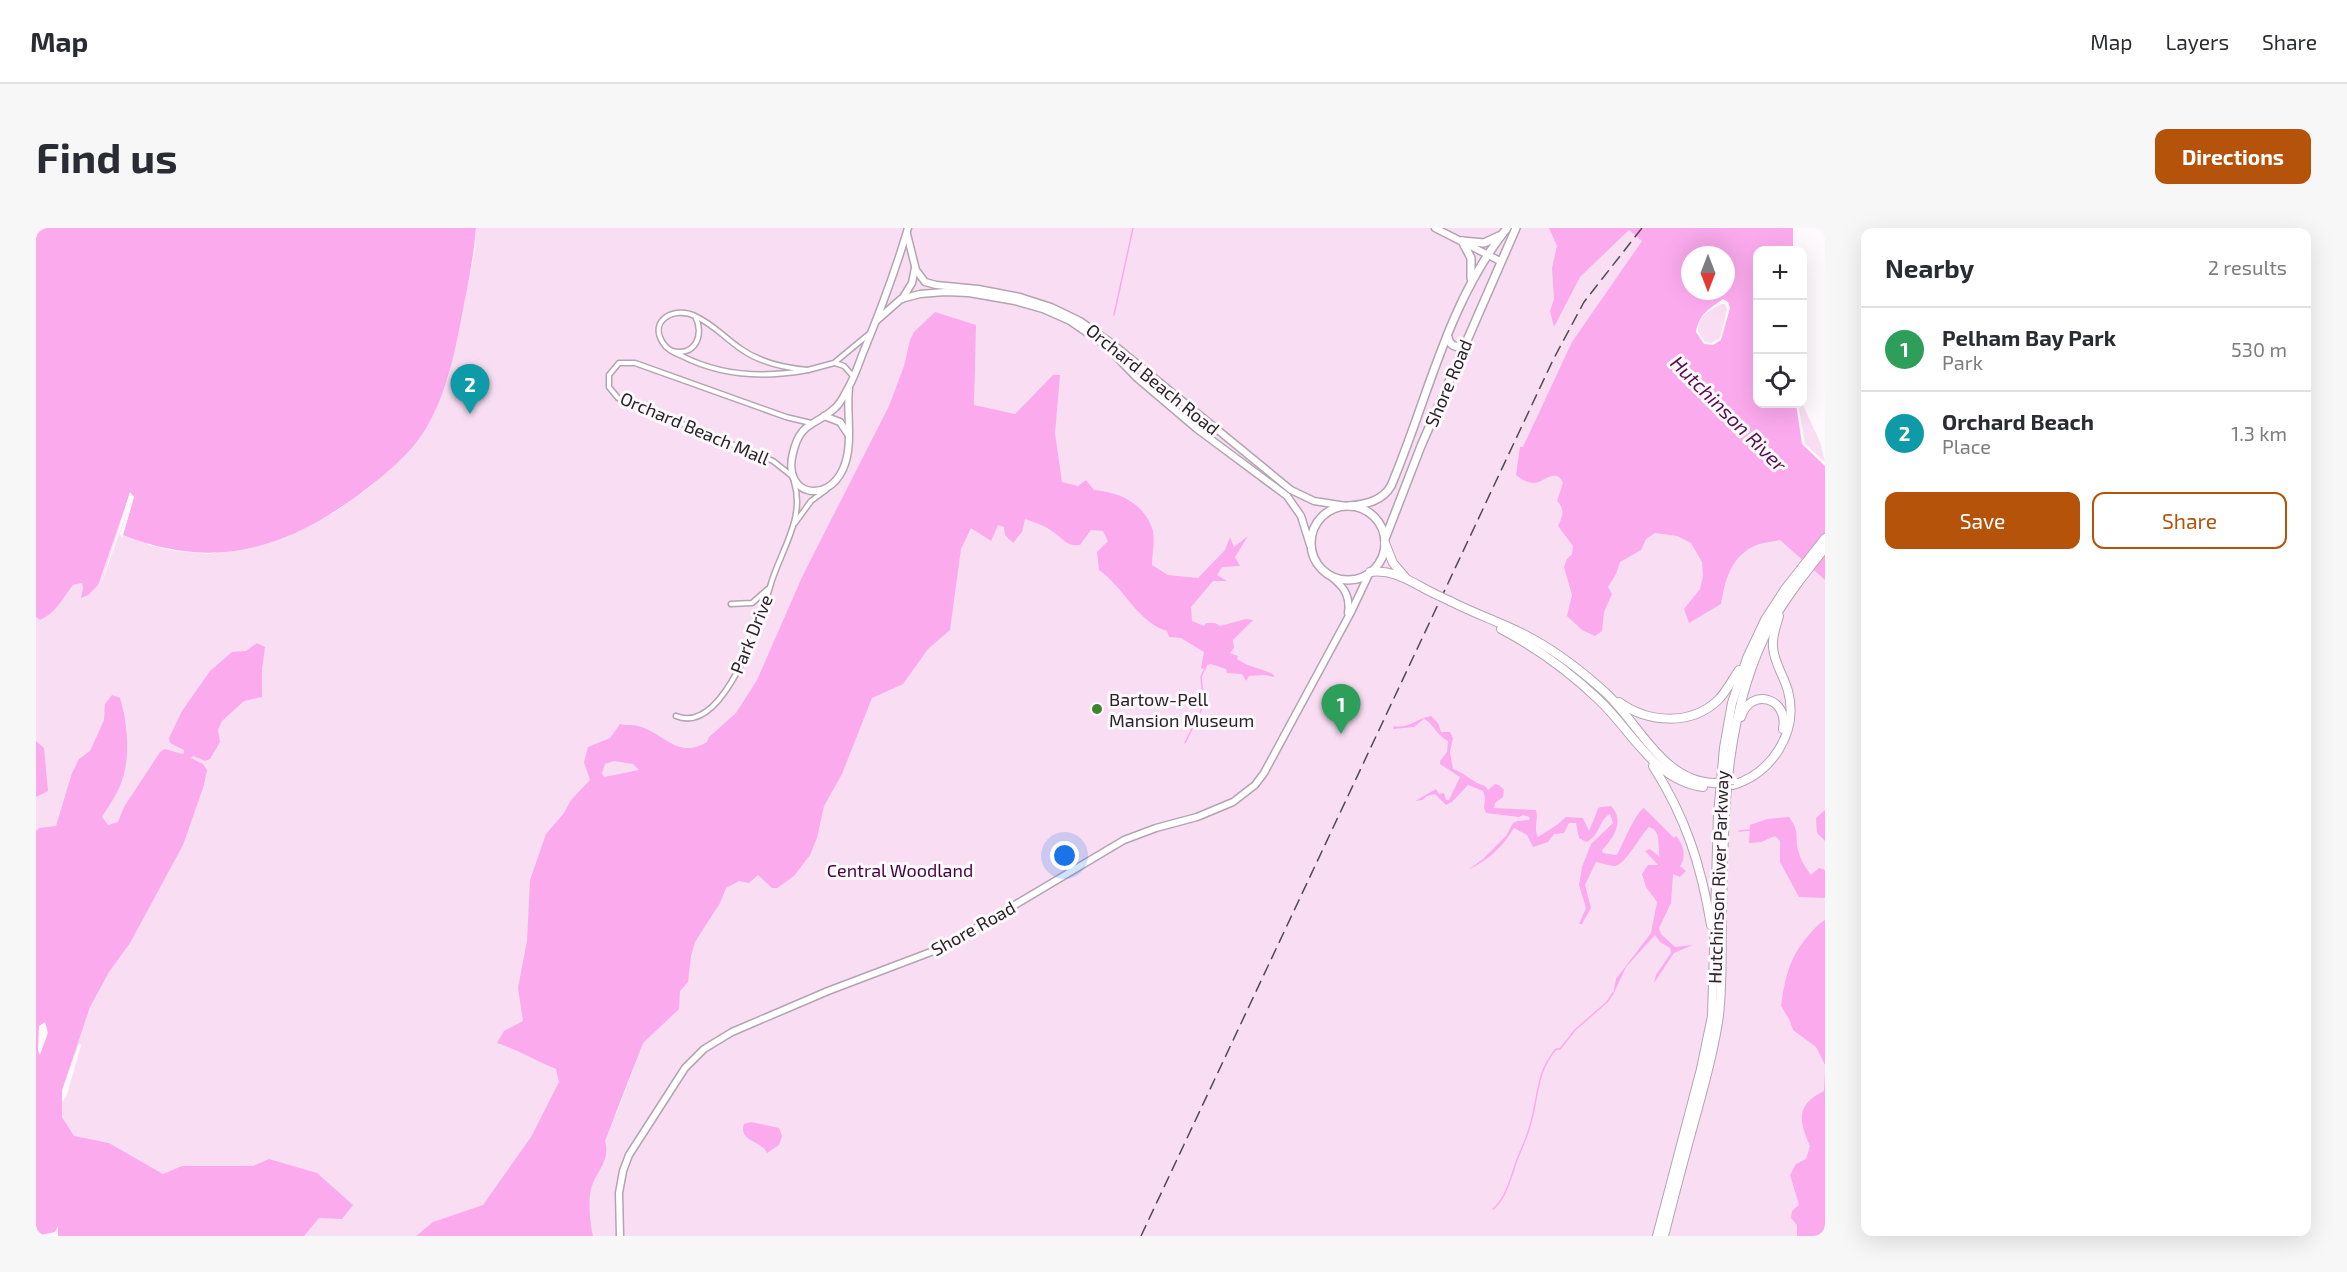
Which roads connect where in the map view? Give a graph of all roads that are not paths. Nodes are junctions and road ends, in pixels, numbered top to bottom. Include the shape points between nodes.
1 (1435, 228) edge
2 (1516, 228) edge
3 (1505, 230) edge
4 (908, 231) edge
5 (1462, 241) junction
6 (1487, 254) junction
7 (898, 259) junction
8 (1500, 261) junction
9 (915, 265) junction
10 (1471, 282) junction
11 (902, 299) junction
12 (883, 303) junction
13 (894, 305) junction
14 (695, 316) junction
15 (876, 321) junction
16 (872, 332) junction
17 (1448, 335) junction
18 (1466, 342) junction
19 (672, 351) junction
20 (834, 363) junction
21 (808, 370) junction
22 (853, 376) junction
23 (849, 388) junction
24 (823, 416) junction
25 (811, 423) junction
26 (849, 437) junction
27 (793, 479) junction
28 (832, 484) junction
29 (1348, 506) junction
30 (793, 526) junction
31 (1825, 538) edge
32 (1385, 541) junction
33 (1310, 545) junction
34 (1825, 549) edge
35 (1370, 572) junction
36 (1328, 574) junction
37 (1411, 582) junction
38 (770, 586) junction
39 (1787, 591) junction
40 (731, 604) dead end
41 (1782, 605) junction
42 (1479, 616) junction
43 (1347, 618) junction
44 (1747, 658) junction
45 (1603, 690) junction
46 (676, 716) dead end
47 (1732, 744) junction
48 (1650, 759) junction
49 (1733, 783) junction
50 (1715, 785) junction
51 (1715, 945) junction
52 (620, 1236) edge
53 (1657, 1236) edge
54 (1664, 1236) edge

1 - 5 street
2 - 8 main road, Shore Road
3 - 5 main road via 1487,242
3 - 6 main road, Shore Road
4 - 7 street, Park Drive
4 - 9 street
5 - 6 street
5 - 10 main road via 1471,258
6 - 8 street
6 - 10 main road, Shore Road
7 - 9 street
7 - 12 street, Park Drive
8 - 18 main road, Shore Road
9 - 11 street via 912,283
9 - 29 street, Orchard Beach Road via 921,278 930,284 1020,297 1080,321 1291,490 1314,501
10 - 17 main road, Shore Road
11 - 13 street, Orchard Beach Road
11 - 33 street, Orchard Beach Road via 940,292 987,296 1036,307 1085,330 1165,402 1287,496 1301,516
12 - 13 street
12 - 15 street, Park Drive
13 - 15 street, Orchard Beach Road
14 - 19 street via 700,329 698,342 686,352
14 - 19 street via 677,312 663,321 661,339
14 - 21 street via 756,358
15 - 16 street, Park Drive
16 - 20 street
16 - 22 street, Park Drive
17 - 18 main road via 1455,346
17 - 29 main road, Shore Road via 1391,486 1373,502
18 - 32 main road, Shore Road
19 - 21 street via 699,364 737,373 776,375
20 - 21 street
20 - 22 street via 844,366
22 - 23 street, Park Drive
23 - 24 street, Park Drive via 837,406
23 - 26 street, Park Drive
24 - 25 street, Park Drive
24 - 26 street via 840,422
25 - 27 street, Park Drive via 794,447
25 - 27 street, Orchard Beach Mall via 634,363 620,363 609,375 609,387 618,398 773,461
26 - 28 street, Park Drive via 846,462
27 - 28 street via 811,492
27 - 30 street, Park Drive via 798,503
28 - 30 street, Park Drive via 808,504
29 - 32 main road via 1372,515
29 - 33 main road via 1321,517 1313,528
30 - 38 street, Park Drive
31 - 39 highway, Hutchinson River Parkway
32 - 35 main road via 1381,560
32 - 37 highway via 1393,563
33 - 36 main road via 1317,564
34 - 39 highway, Hutchinson River Parkway
35 - 36 main road via 1351,580
35 - 37 highway via 1387,571
35 - 43 street, Shore Road
36 - 43 street via 1347,594
37 - 42 highway, bridge
38 - 40 street, Park Drive via 752,603
38 - 46 street, Park Drive via 766,606 729,686 699,716
39 - 41 highway, Hutchinson River Parkway
39 - 44 highway, Hutchinson River Parkway via 1765,620
41 - 47 highway, Hutchinson River Parkway via 1747,679
41 - 49 highway via 1773,645 1789,696 1788,729 1780,749 1767,765 1752,777
42 - 45 highway via 1546,647
42 - 48 highway via 1574,677 1617,718
43 - 52 street, Shore Road via 1264,773 1255,786 1233,802 1124,840 944,947 828,991 732,1032 704,1049 677,1079 626,1162 619,1193
44 - 45 highway via 1718,699 1684,717 1642,714
44 - 51 highway, Hutchinson River Parkway via 1732,703 1722,761
45 - 50 highway via 1670,767 1692,780
47 - 49 highway via 1749,704 1767,700 1781,709 1784,726 1773,751
47 - 54 highway, Hutchinson River Parkway via 1717,1025
48 - 50 highway via 1682,782
48 - 51 highway via 1678,808 1695,850
49 - 50 highway
51 - 53 highway, Hutchinson River Parkway via 1708,1038

